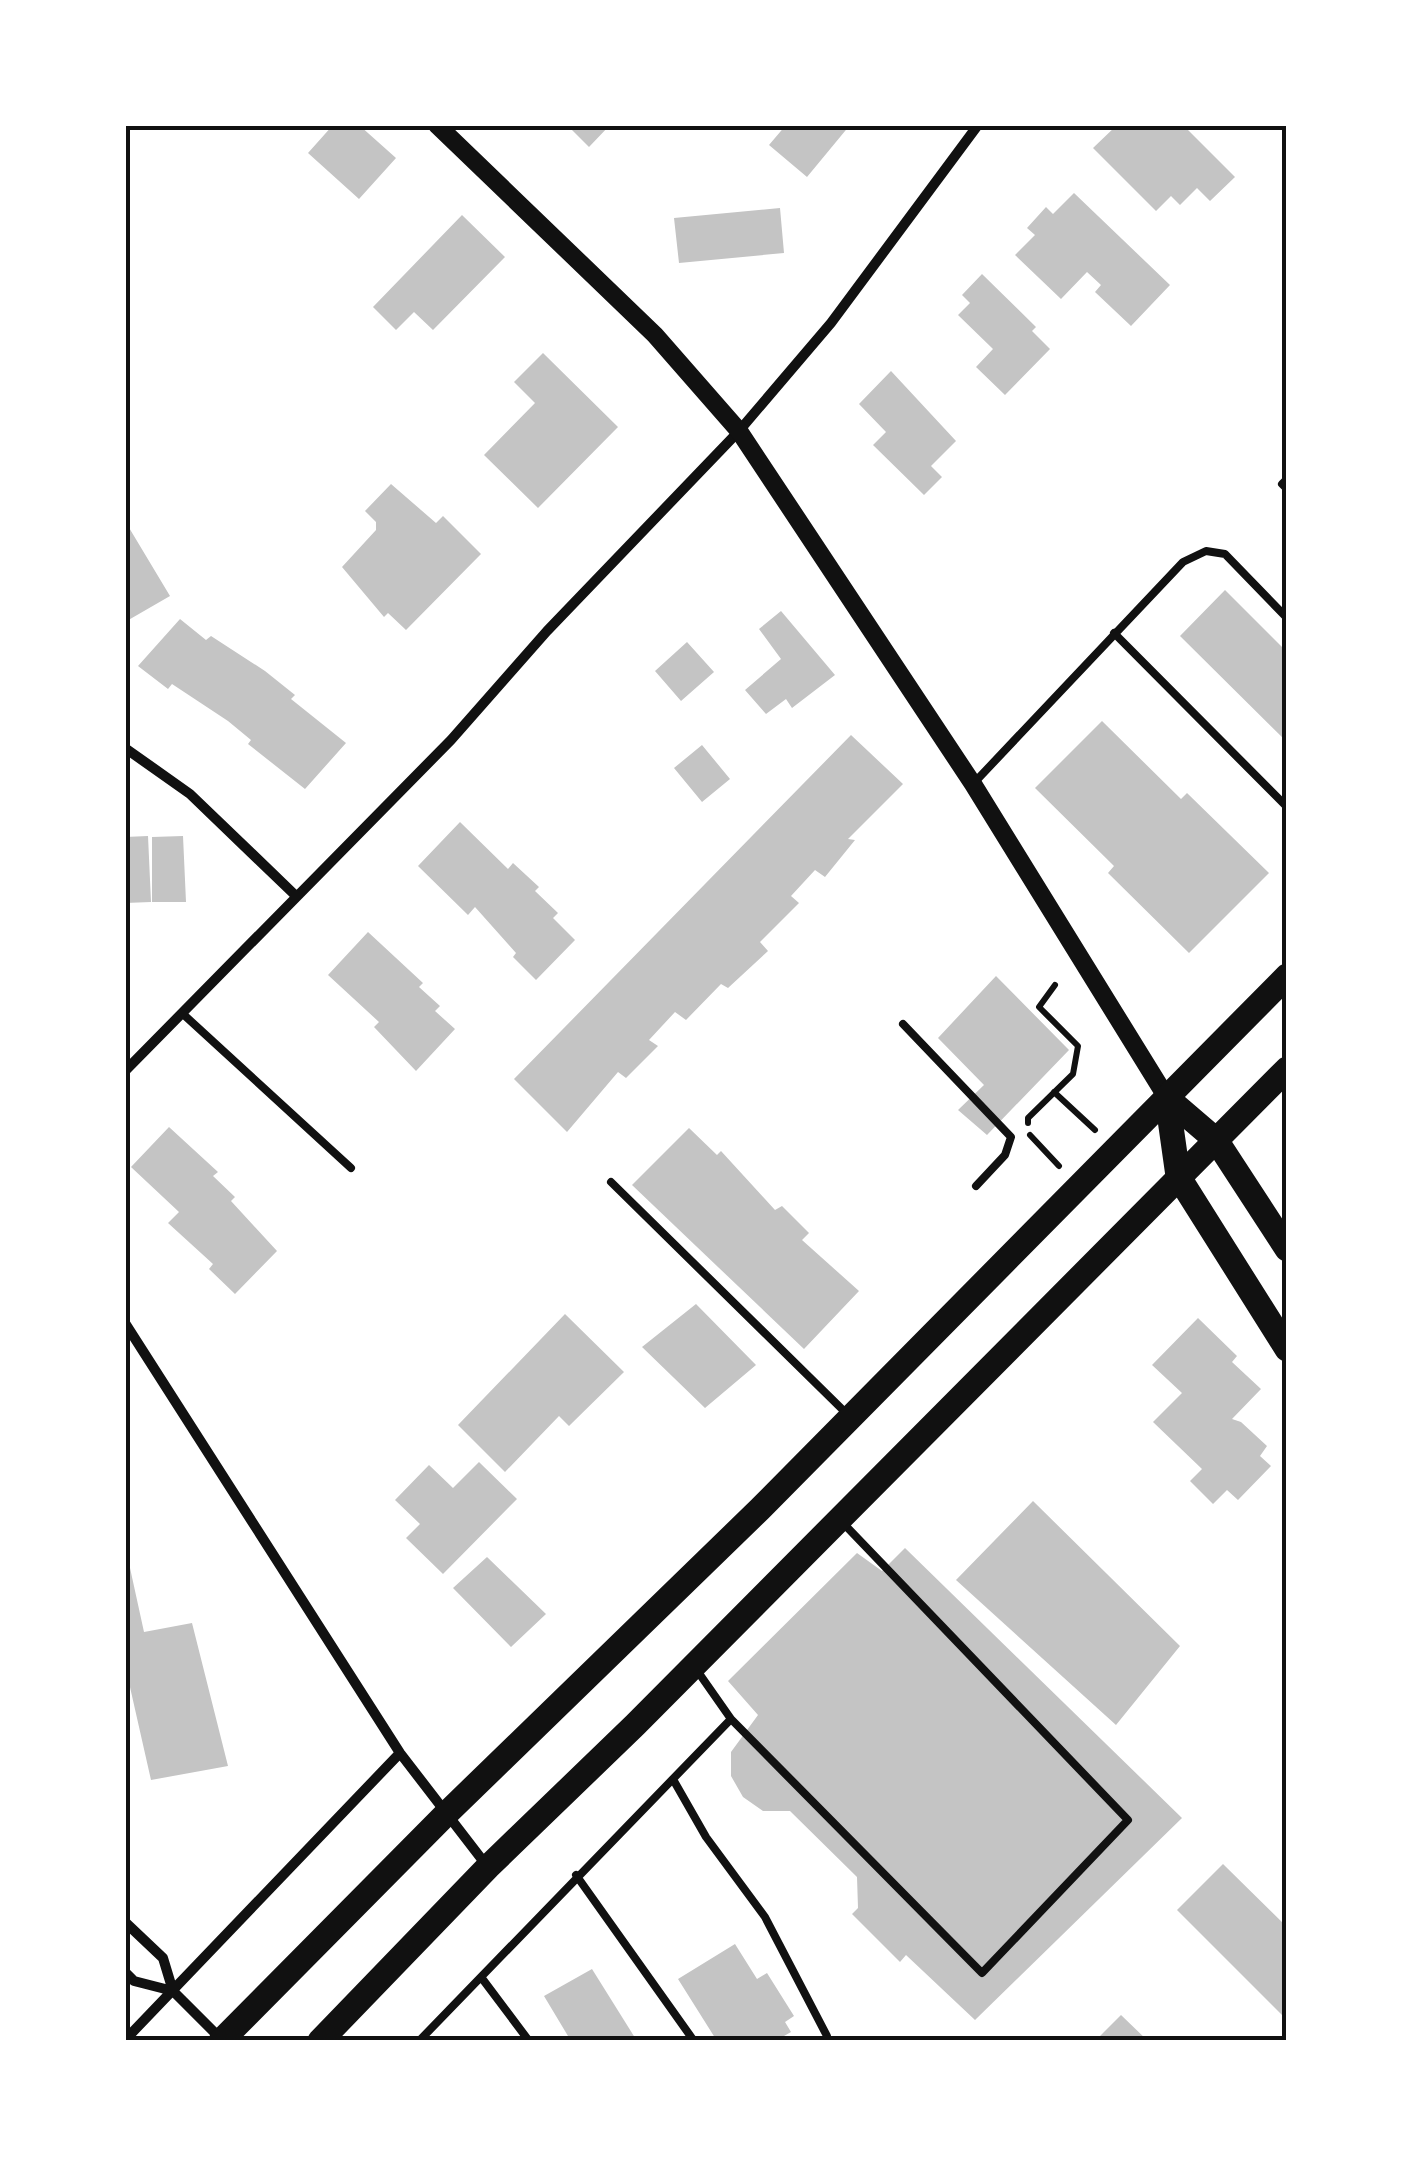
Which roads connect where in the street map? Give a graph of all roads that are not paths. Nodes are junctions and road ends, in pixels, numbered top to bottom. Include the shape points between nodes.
1 (436, 125) edge
2 (978, 125) edge
3 (739, 431) junction
4 (1287, 478) edge
5 (1287, 489) edge
6 (1287, 618) edge
7 (1114, 633) junction
8 (125, 748) edge
9 (973, 784) junction
10 (1287, 806) edge
11 (294, 895) junction
12 (1287, 976) edge
13 (183, 1014) junction
14 (903, 1024) dead end
15 (1287, 1069) edge
16 (125, 1072) edge
17 (1167, 1098) junction
18 (1216, 1140) junction
19 (351, 1168) dead end
20 (1178, 1176) junction
21 (611, 1182) dead end
22 (976, 1186) dead end
23 (1287, 1250) edge
24 (125, 1322) edge
25 (1287, 1349) edge
26 (850, 1417) junction
27 (839, 1518) junction
28 (693, 1665) junction
29 (731, 1719) junction
30 (400, 1753) junction
31 (674, 1781) junction
32 (444, 1816) junction
33 (488, 1867) junction
34 (576, 1876) junction
35 (125, 1922) edge
36 (125, 1972) edge
37 (481, 1977) junction
38 (172, 1991) junction
39 (125, 2040) edge
40 (222, 2041) edge
41 (320, 2041) edge
42 (419, 2041) edge
43 (528, 2041) edge
44 (694, 2041) edge
45 (825, 2041) edge

1 - 3 street via 655,335
2 - 3 street via 831,323
3 - 9 street
3 - 11 street via 451,740
4 - 5 lane
6 - 7 lane via 1224,554 1206,551 1183,562
7 - 9 lane
7 - 10 lane
8 - 11 street via 190,794
9 - 17 street
11 - 13 street
12 - 17 main road
13 - 16 street
13 - 19 lane
14 - 22 lane via 1011,1137
15 - 18 main road
17 - 18 main road
17 - 20 main road
17 - 26 main road
18 - 20 main road
18 - 23 main road
20 - 25 main road
20 - 27 main road
21 - 26 lane
24 - 30 street
26 - 32 main road
27 - 28 main road
27 - 29 lane via 1128,1820 982,1974
28 - 29 lane
28 - 33 main road
29 - 31 lane
30 - 32 street
30 - 38 street
31 - 34 lane
31 - 45 lane via 765,1917
32 - 33 street
32 - 40 main road
33 - 41 main road
34 - 37 lane
34 - 44 lane
35 - 38 street via 164,1958
36 - 38 street
37 - 42 lane
37 - 43 lane
38 - 39 street
38 - 40 street

